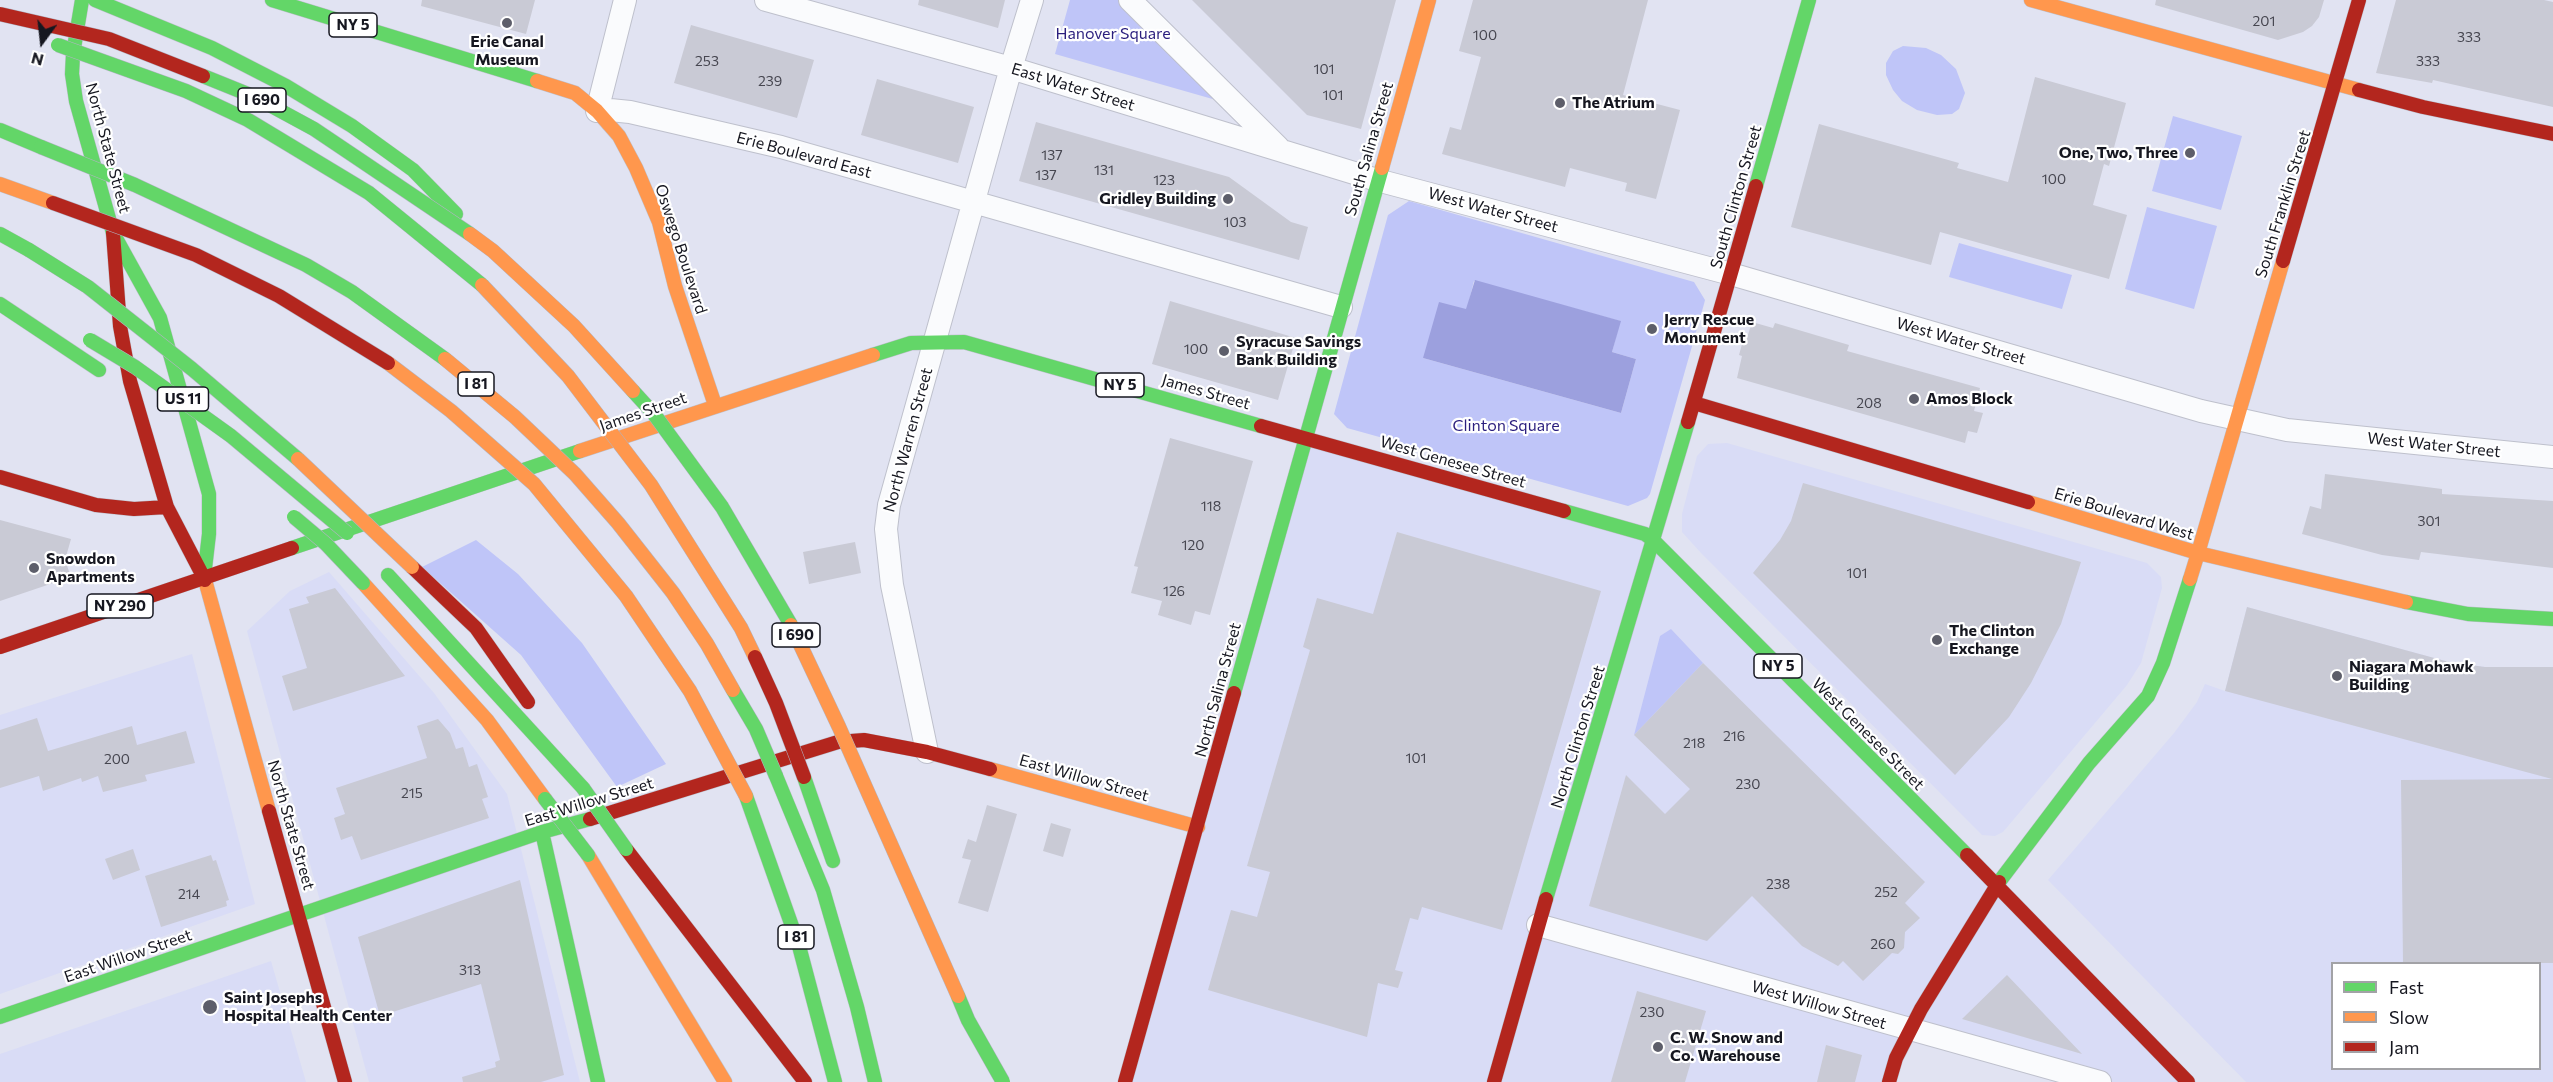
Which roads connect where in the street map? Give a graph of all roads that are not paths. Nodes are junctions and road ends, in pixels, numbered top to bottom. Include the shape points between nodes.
1 (82, 0) edge
2 (95, 0) edge
3 (272, 0) edge
4 (625, 0) edge
5 (766, 0) edge
6 (1032, 0) edge
7 (1130, 0) edge
8 (1429, 0) edge
9 (1809, 0) edge
10 (2031, 0) edge
11 (2359, 0) edge
12 (0, 14) edge
13 (0, 27) edge
14 (1011, 68) junction
15 (2336, 84) junction
16 (597, 111) junction
17 (0, 130) edge
18 (2553, 134) edge
19 (1281, 150) junction
20 (1377, 180) junction
21 (0, 184) edge
22 (973, 202) junction
23 (113, 233) junction
24 (0, 234) edge
25 (493, 251) junction
26 (1731, 274) junction
27 (0, 304) edge
28 (1341, 307) junction
29 (85, 337) dead end
30 (935, 341) junction
31 (1694, 403) junction
32 (715, 405) junction
33 (153, 406) dead end
34 (2236, 418) junction
35 (172, 420) dead end
36 (1305, 437) junction
37 (210, 448) dead end
38 (2553, 458) edge
39 (0, 477) edge
40 (282, 506) dead end
41 (167, 507) junction
42 (1654, 541) junction
43 (357, 542) dead end
44 (2198, 553) junction
45 (384, 570) dead end
46 (204, 578) junction
47 (2553, 619) edge
48 (0, 647) edge
49 (927, 752) junction
50 (583, 788) junction
51 (1198, 827) junction
52 (542, 832) junction
53 (839, 876) dead end
54 (1996, 885) junction
55 (299, 916) junction
56 (1538, 925) junction
57 (849, 926) dead end
58 (856, 1007) junction
59 (0, 1017) edge
60 (1909, 1030) junction
61 (345, 1082) edge
62 (598, 1082) edge
63 (725, 1082) edge
64 (805, 1082) edge
65 (835, 1082) edge
66 (875, 1082) edge
67 (1003, 1082) edge
68 (1125, 1082) edge
69 (1494, 1082) edge
70 (1889, 1082) edge
71 (2100, 1082) edge
72 (2188, 1082) edge

1 - 23 main road, North State Street / US 11 via 72,74 88,149
2 - 25 main road, bridge via 212,48 352,126 413,171
3 - 16 main road, NY 5 via 574,93
4 - 16 street
5 - 14 street, East Water Street
6 - 14 street, North Warren Street
7 - 19 street
8 - 20 main road, South Salina Street
9 - 26 main road, South Clinton Street
10 - 15 main road
11 - 15 main road, South Franklin Street
12 - 25 main road, I 690, bridge via 109,39 255,97 324,136
13 - 53 main road, bridge via 186,91 248,120 369,193 489,291 568,376 651,485 741,628 776,703
14 - 19 street, East Water Street
14 - 22 street, North Warren Street
15 - 18 main road
15 - 34 main road, South Franklin Street
16 - 22 street, Erie Boulevard East via 630,112 781,147
16 - 32 main road, Oswego Boulevard / NY 5 via 619,136 655,212
17 - 58 main road, I 81, bridge via 135,185 306,265 352,292 444,358 575,474 673,593 756,729 823,890
19 - 20 street, East Water Street
20 - 26 street, West Water Street
20 - 28 main road, South Salina Street
21 - 65 main road, I 81, bridge via 196,255 336,328 451,411 534,484 626,596 690,691 746,796 802,956
22 - 28 street, Erie Boulevard East
22 - 30 street, North Warren Street
23 - 41 main road, North State Street / US 11 via 120,326 130,381
23 - 46 main road, North State Street / US 11 via 160,318 209,494
24 - 50 main road, bridge via 88,286 324,482 476,628
25 - 67 main road, I 690, bridge via 574,326 654,414 722,507 788,617 968,1020
26 - 31 main road, South Clinton Street
26 - 34 street, West Water Street
27 - 33 main road
28 - 36 main road, North Salina Street
29 - 43 main road, bridge via 135,367 231,436
30 - 32 main road, James Street / NY 5 via 911,343
30 - 36 main road, James Street / NY 5 via 964,342
30 - 49 street, North Warren Street via 889,505 886,529 892,585
31 - 42 main road, North Clinton Street
31 - 44 main road, Erie Boulevard West
32 - 46 main road, James Street
34 - 38 street, West Water Street via 2287,430
34 - 44 main road, South Franklin Street
35 - 37 main road
36 - 42 main road, West Genesee Street / NY 5 via 1645,534
36 - 51 main road, North Salina Street
39 - 41 main road via 96,505
40 - 63 main road, bridge via 326,544 486,720 588,855
41 - 46 main road, North State Street / US 11
42 - 54 main road, West Genesee Street / NY 5
42 - 56 main road, North Clinton Street
44 - 47 main road, Erie Boulevard West via 2468,614
44 - 54 main road, South Franklin Street via 2163,663 2148,696 2089,763
45 - 50 main road
46 - 48 main road, James Street / NY 290
46 - 55 main road, North State Street / US 11
49 - 51 main road, East Willow Street
49 - 52 main road, East Willow Street via 864,740 838,742
50 - 64 main road, bridge
51 - 68 main road, North Salina Street
52 - 55 main road, East Willow Street
52 - 62 main road
54 - 60 main road, South Franklin Street
54 - 72 main road, West Genesee Street / NY 5
55 - 59 main road, East Willow Street
55 - 61 main road, North State Street / US 11
56 - 60 street, West Willow Street
56 - 69 main road, North Clinton Street
57 - 58 main road
58 - 66 main road, I 81
60 - 70 main road, South Franklin Street
60 - 71 street, West Willow Street

